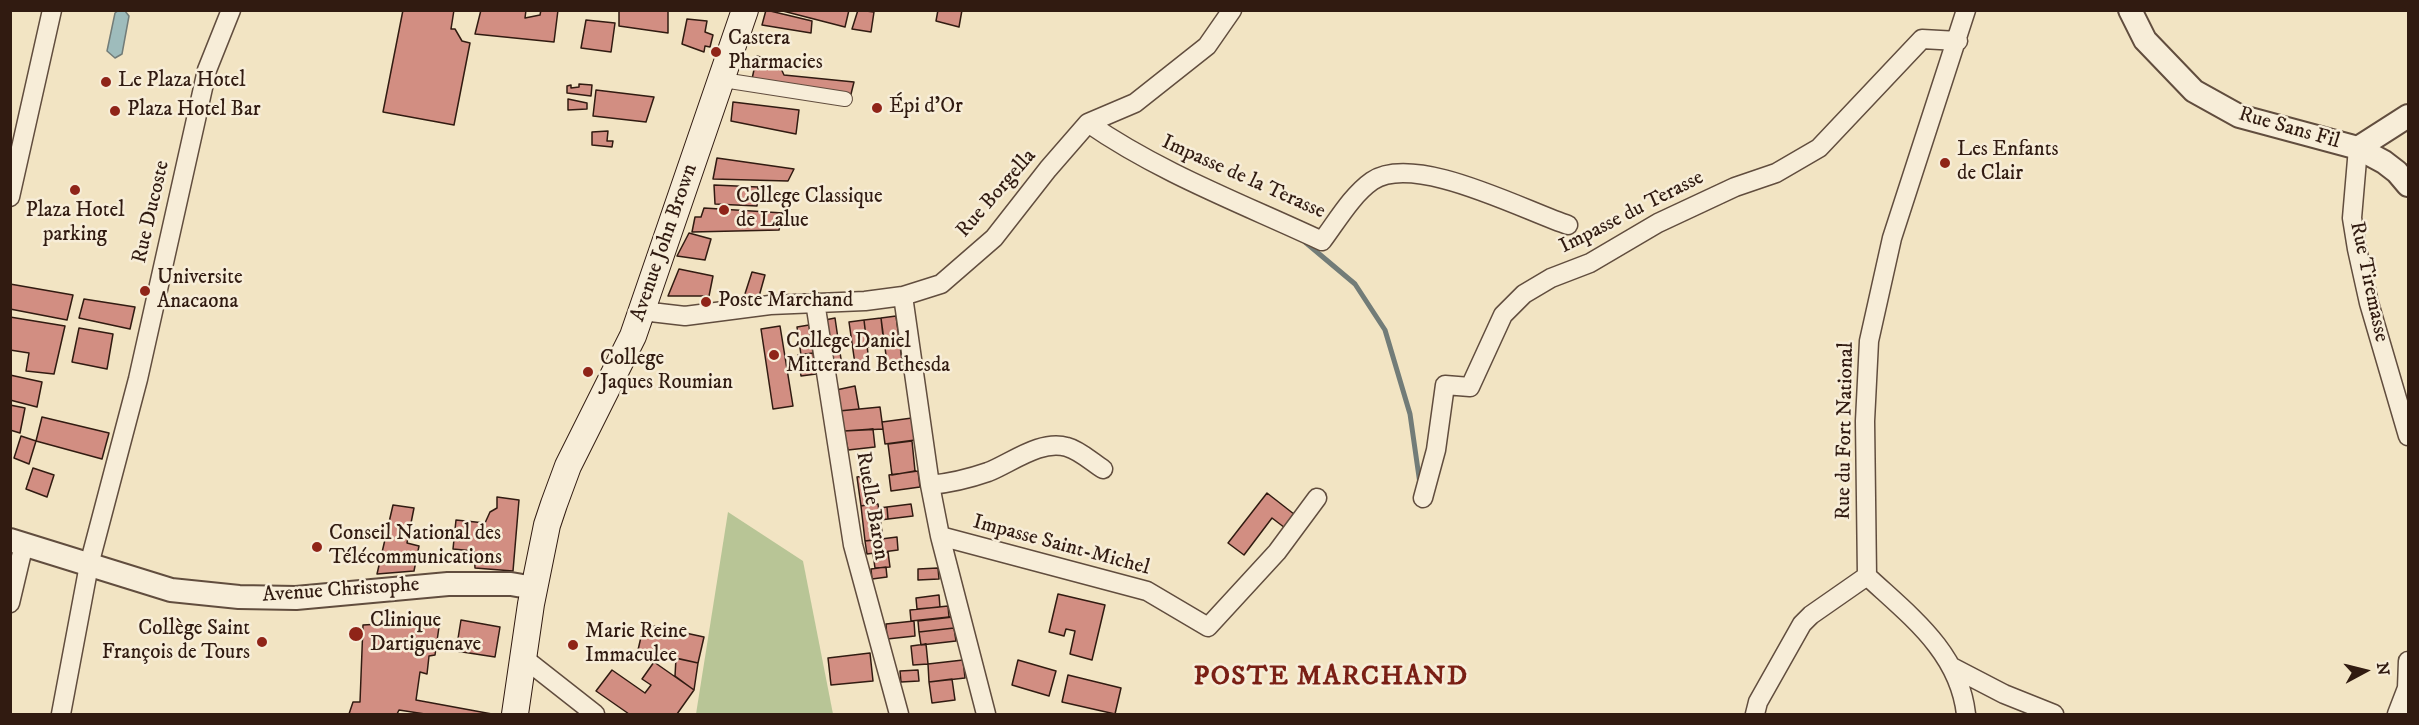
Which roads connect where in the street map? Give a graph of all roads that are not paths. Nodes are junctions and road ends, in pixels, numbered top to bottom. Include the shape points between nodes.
1 (52, 10) edge
2 (231, 10) edge
3 (1232, 10) edge
4 (1966, 10) edge
5 (2130, 10) edge
6 (745, 11) edge
7 (1958, 41) junction
8 (723, 80) junction
9 (844, 99) dead end
10 (2409, 116) edge
11 (1088, 123) junction
12 (2358, 148) junction
13 (2409, 185) edge
14 (10, 197) edge
15 (1569, 225) dead end
16 (903, 296) junction
17 (814, 302) junction
18 (642, 311) junction
19 (2409, 436) edge
20 (1103, 469) dead end
21 (930, 485) junction
22 (1317, 498) dead end
23 (1423, 498) dead end
24 (940, 536) junction
25 (17, 542) edge
26 (89, 565) junction
27 (1868, 576) junction
28 (534, 588) junction
29 (10, 603) edge
30 (525, 659) junction
31 (2409, 661) edge
32 (1952, 667) junction
33 (2408, 688) edge
34 (61, 714) edge
35 (515, 714) edge
36 (595, 714) edge
37 (899, 714) edge
38 (986, 714) edge
39 (1755, 714) edge
40 (1966, 714) edge
41 (2054, 714) edge
42 (2397, 714) edge

1 - 14 street
2 - 26 street, Rue Ducoste via 207,70 138,379
3 - 11 street, Rue Borgella via 1207,46 1136,103
4 - 7 street, Rue du Fort National
5 - 12 street, Rue Sans Fil via 2145,40 2194,91 2239,117
6 - 8 main road, Avenue John Brown
7 - 23 street, Impasse du Terasse via 1923,39 1819,148 1776,173 1735,187 1658,223 1590,263 1551,278 1524,294 1503,315 1470,387 1445,385 1436,450
7 - 27 street, Rue du Fort National via 1892,238 1869,341 1865,421
8 - 9 street
8 - 18 main road, Avenue John Brown
10 - 12 street
11 - 15 street, Impasse de la Terasse via 1123,147 1322,241 1354,198 1373,180 1391,173 1462,183
11 - 16 street, Rue Borgella via 994,238 941,285
12 - 13 street, Rue Sans Fil via 2384,162
12 - 19 street, Rue Tiremasse via 2352,218 2356,249 2368,303
16 - 17 street, Rue Borgella
16 - 21 street
17 - 18 street, Rue Borgella via 685,316
17 - 37 street, Ruelle Baron via 853,544
18 - 28 main road, Avenue John Brown via 626,354 560,487 547,525
20 - 21 street via 1067,447 1045,447 992,471 957,482
21 - 24 street
22 - 24 street, Impasse Saint-Michel via 1277,552 1208,627 1147,591
24 - 38 street
25 - 26 street, Avenue Christophe
25 - 29 street
26 - 28 street, Avenue Christophe via 171,590 239,597 296,598 448,584
26 - 34 street, Rue Ducoste
27 - 32 street via 1935,641
27 - 39 street via 1802,624
28 - 30 main road, Avenue John Brown
30 - 35 main road, Avenue John Brown
30 - 36 street
31 - 33 street
32 - 40 street
32 - 41 street
33 - 42 street

